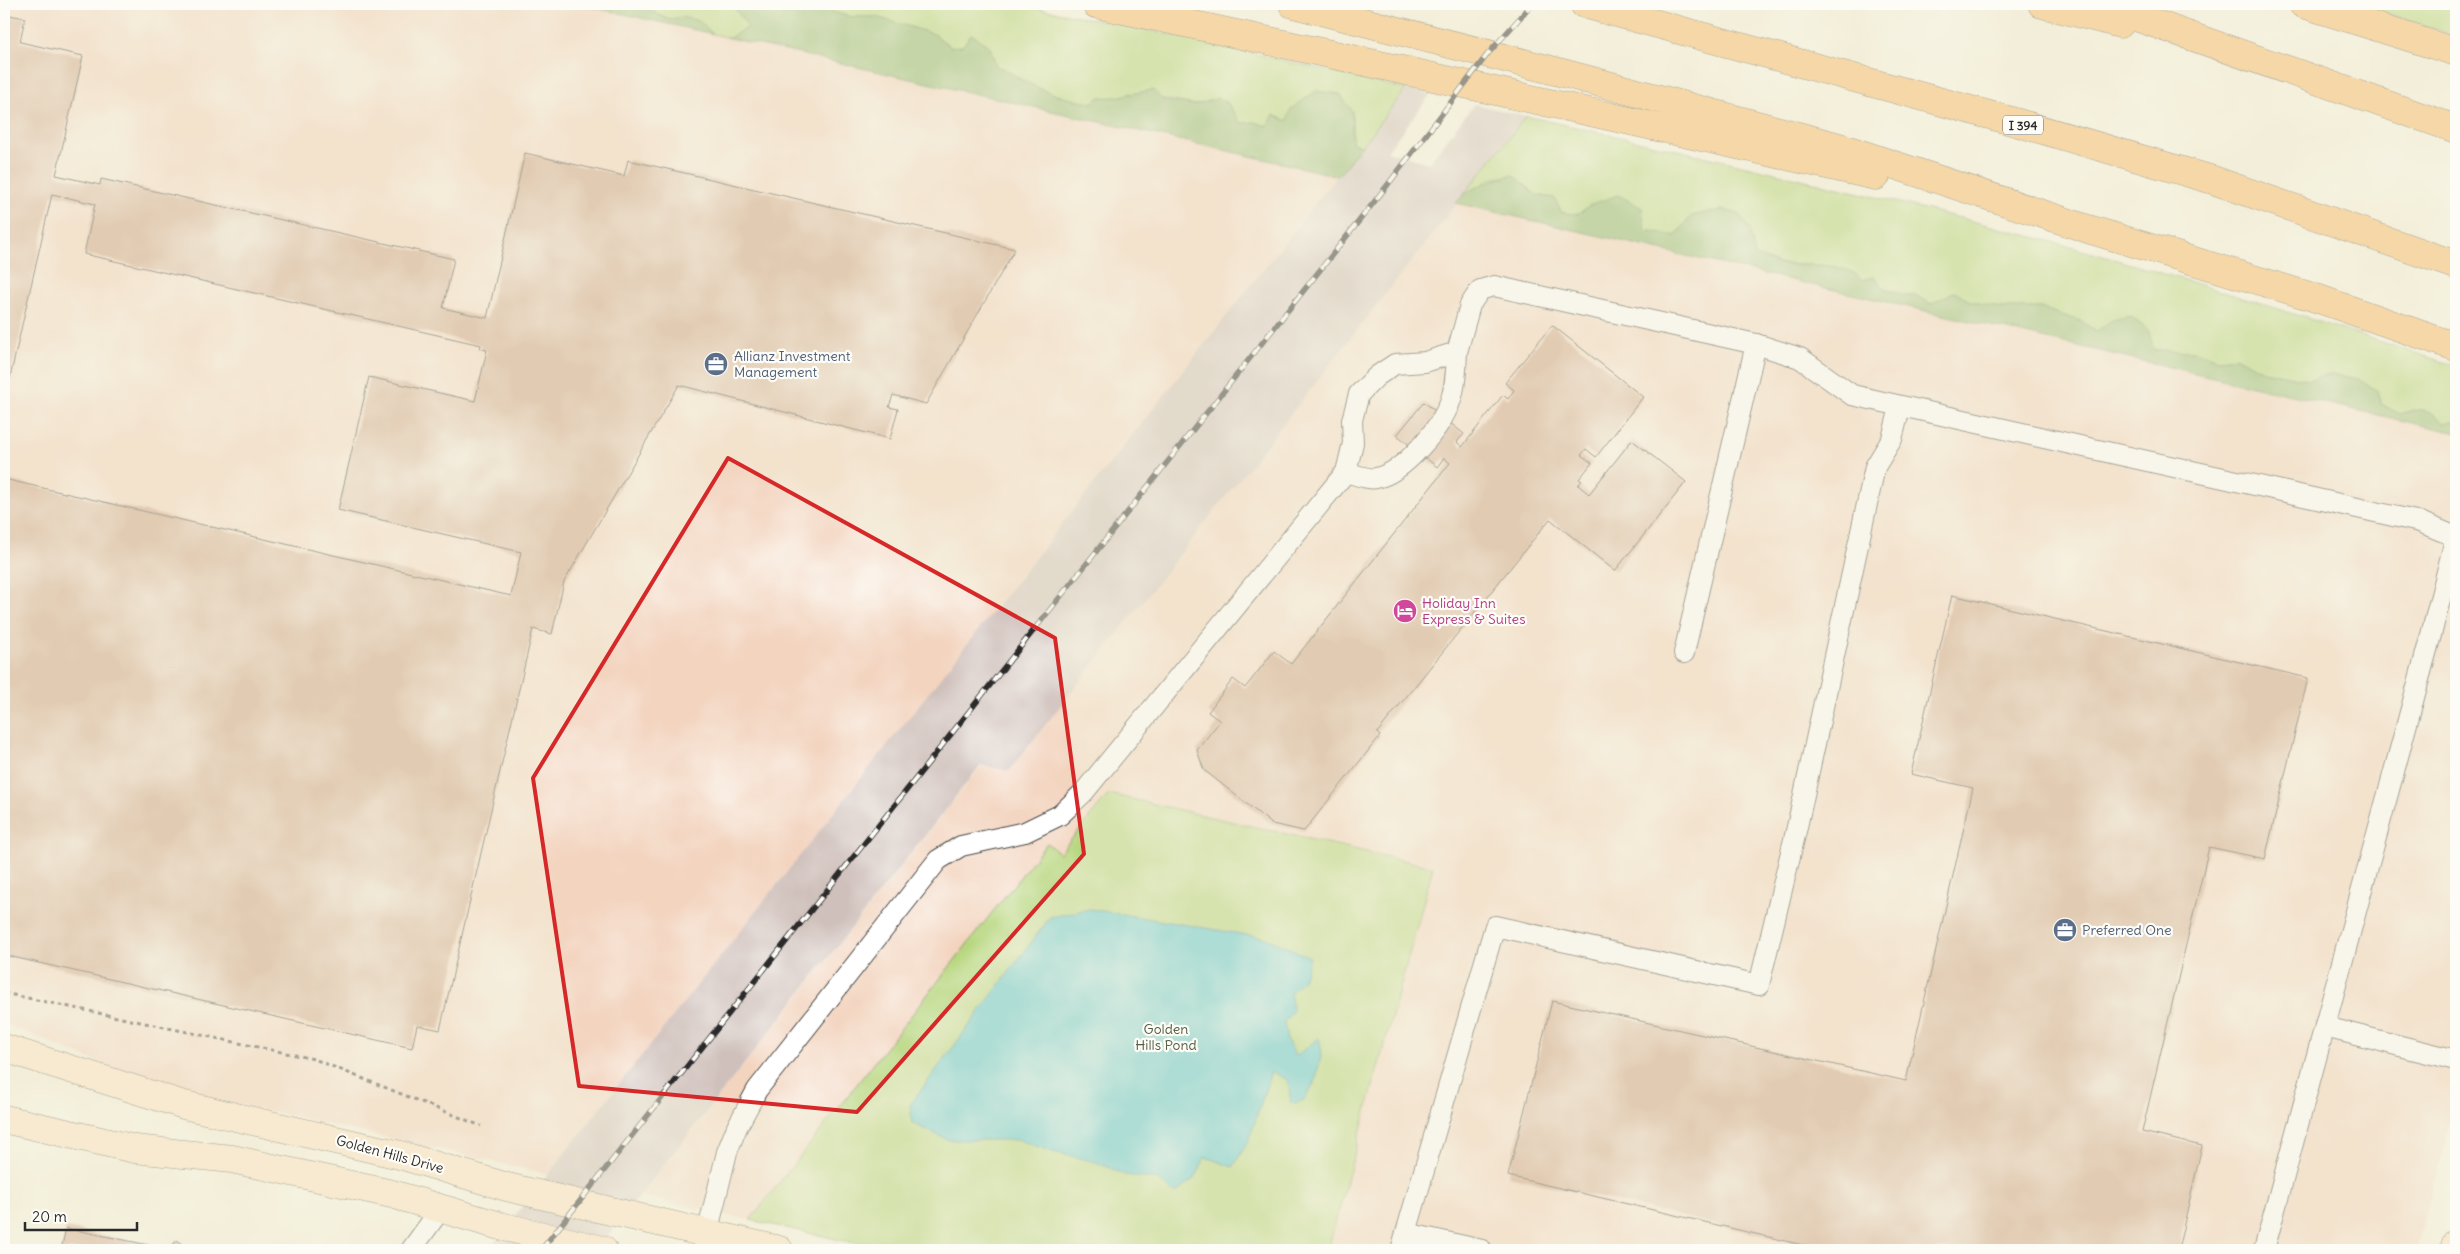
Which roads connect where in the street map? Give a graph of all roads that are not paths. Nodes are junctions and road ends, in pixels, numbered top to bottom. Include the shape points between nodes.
1 (1096, 4) edge
2 (1293, 4) edge
3 (1584, 4) edge
4 (2042, 4) edge
5 (2099, 4) edge
6 (2303, 4) edge
7 (2456, 52) edge
8 (2285, 70) junction
9 (2456, 129) edge
10 (2088, 229) junction
11 (2456, 265) edge
12 (1756, 344) junction
13 (2456, 346) edge
14 (1457, 352) junction
15 (1900, 407) junction
16 (1346, 472) junction
17 (2456, 536) edge
18 (1684, 653) dead end
19 (2324, 1027) junction
20 (4, 1048) edge
21 (2456, 1060) edge
22 (4, 1119) edge
23 (440, 1210) junction
24 (705, 1242) edge
25 (1403, 1242) edge
26 (2456, 1243) edge
27 (411, 1250) edge
28 (603, 1250) edge
29 (779, 1250) edge
30 (1482, 1250) edge
31 (2264, 1250) edge
32 (2454, 1250) edge

1 - 10 highway via 1838,167
2 - 10 highway via 1563,72 1843,148
3 - 11 highway, I 394 via 2213,180
4 - 8 highway
5 - 8 highway
6 - 7 highway
8 - 9 highway
10 - 13 highway via 2319,299
12 - 14 lane via 1494,286 1480,290 1470,305
12 - 15 lane via 1800,358 1852,395
12 - 18 lane
14 - 16 lane via 1425,362 1395,364 1359,394 1352,420 1353,443
14 - 16 lane via 1450,403 1428,439 1398,467 1376,479
15 - 17 lane via 2420,522
15 - 25 lane via 1892,439 1875,467 1759,986 1494,926
16 - 24 lane via 1084,792 1060,815 1025,832 961,846 938,860 757,1090 727,1152
17 - 19 lane
19 - 21 lane
19 - 31 lane
20 - 24 street, Golden Hills Drive via 184,1105 400,1155
22 - 23 street via 135,1149 232,1159 392,1194
23 - 27 lane
23 - 28 street
24 - 29 street, Golden Hills Drive
25 - 30 lane
26 - 32 street

